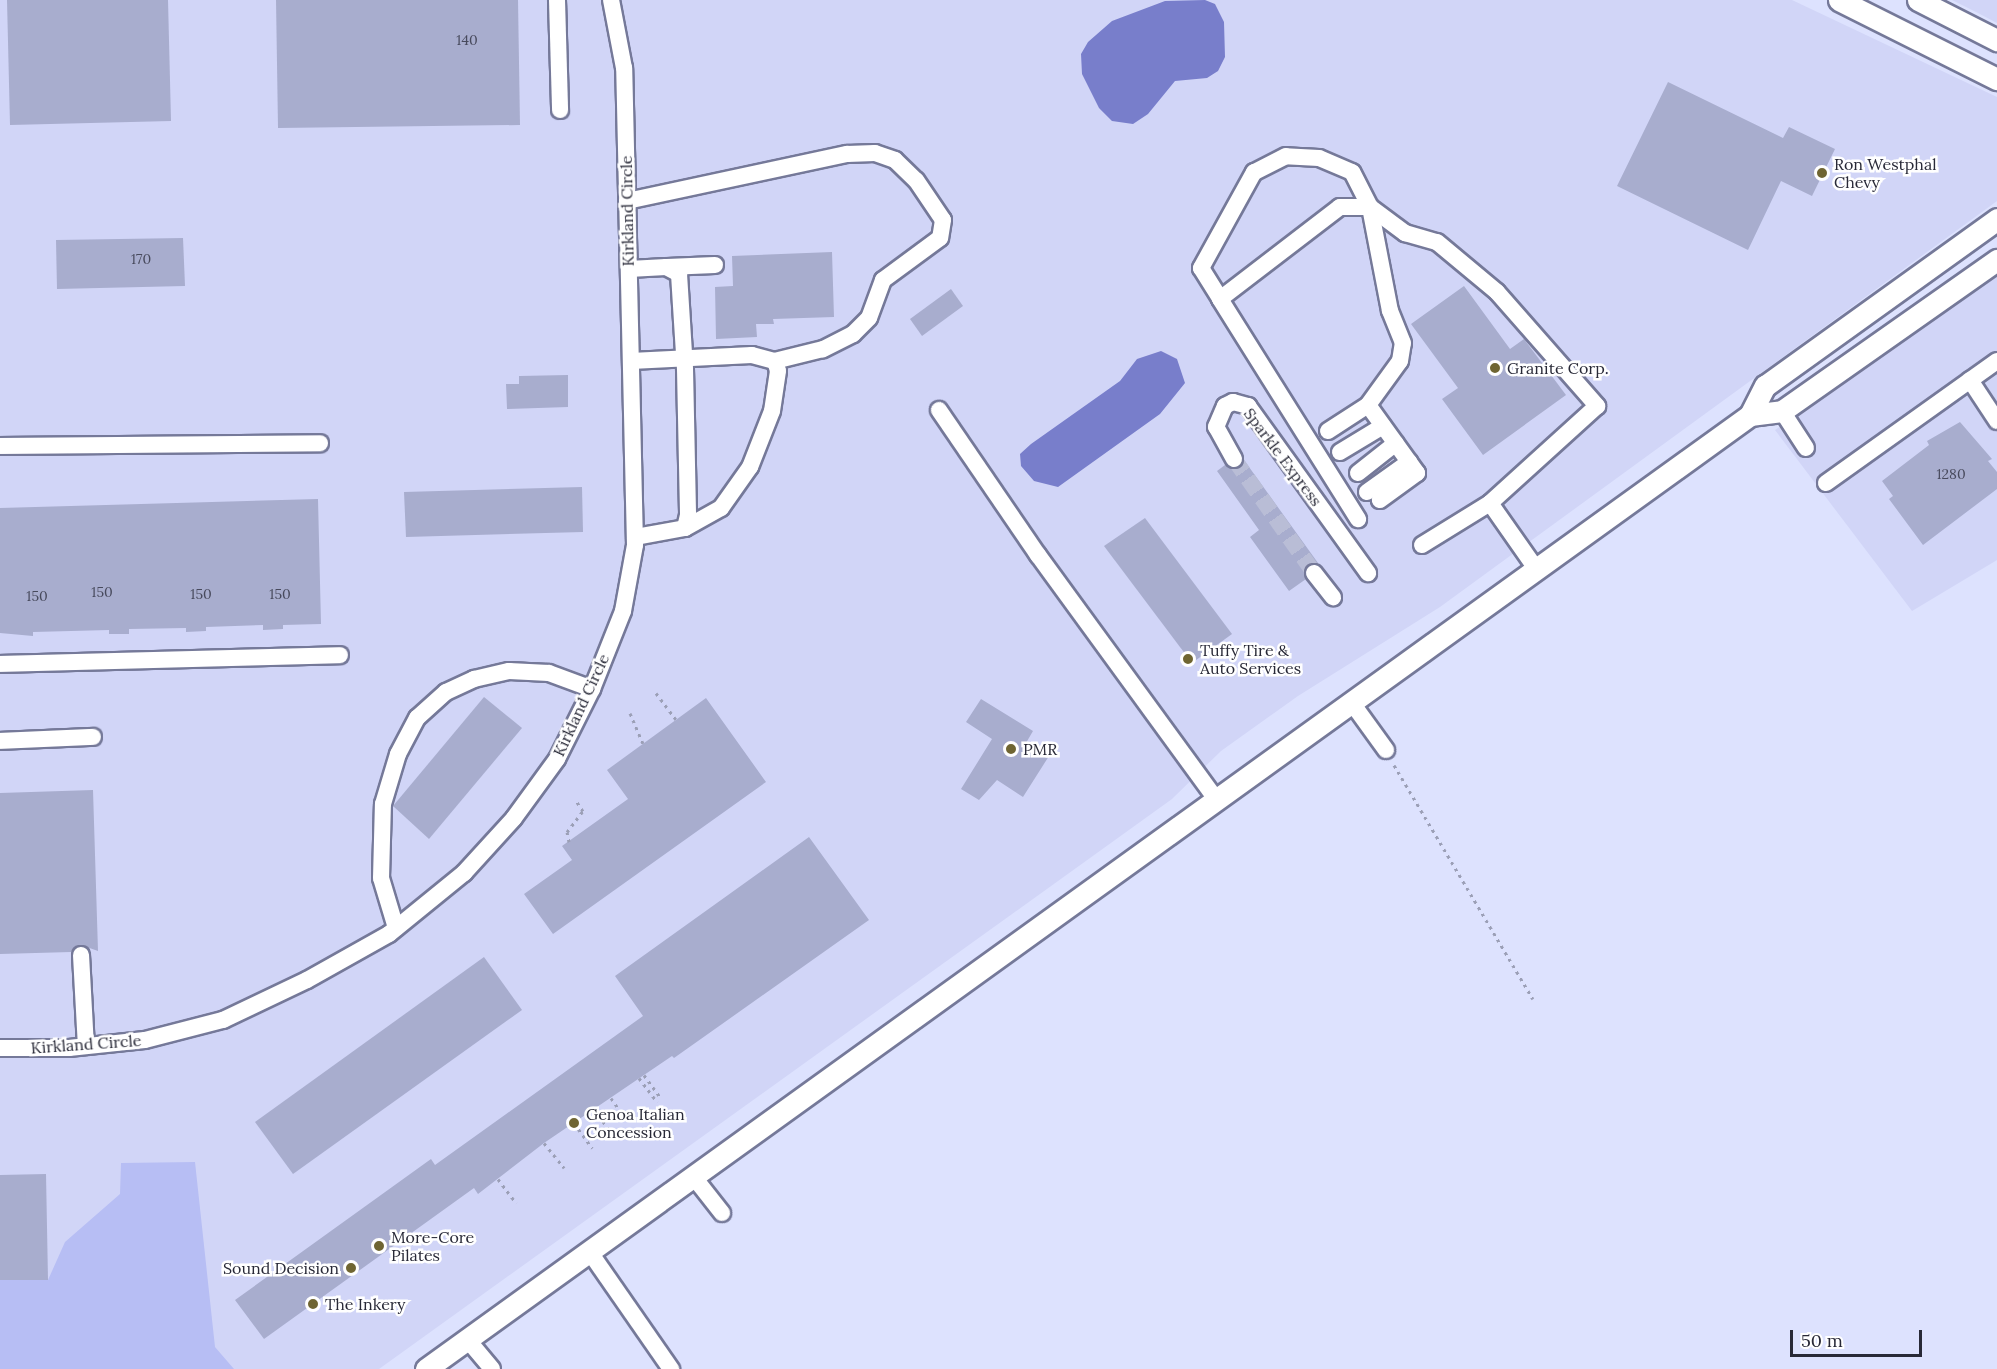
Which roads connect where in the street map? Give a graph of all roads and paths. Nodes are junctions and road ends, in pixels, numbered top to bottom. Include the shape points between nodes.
1 (557, 0) edge
2 (611, 0) edge
3 (1839, 0) edge
4 (1918, 0) edge
5 (1997, 40) edge
6 (1997, 79) edge
7 (560, 110) dead end
8 (627, 201) junction
9 (1370, 207) junction
10 (1997, 219) edge
11 (1997, 261) edge
12 (716, 265) dead end
13 (666, 267) junction
14 (629, 269) junction
15 (1220, 299) junction
16 (684, 358) junction
17 (775, 361) junction
18 (1997, 361) edge
19 (631, 362) junction
20 (1970, 380) junction
21 (1368, 405) junction
22 (939, 410) dead end
23 (1782, 411) junction
24 (1750, 416) junction
25 (1997, 421) edge
26 (1383, 426) junction
27 (1328, 431) dead end
28 (320, 443) dead end
29 (1396, 443) junction
30 (0, 446) edge
31 (1806, 448) dead end
32 (1340, 452) dead end
33 (1234, 459) tunnel mouth
34 (1358, 473) dead end
35 (1826, 483) dead end
36 (1373, 496) dead end
37 (1490, 504) junction
38 (1358, 519) dead end
39 (686, 521) junction
40 (635, 537) junction
41 (1422, 545) dead end
42 (1537, 570) junction
43 (1314, 573) tunnel mouth
44 (1368, 573) dead end
45 (1334, 597) dead end
46 (340, 655) dead end
47 (0, 664) edge
48 (592, 689) junction
49 (656, 693) dead end
50 (1352, 703) junction
51 (630, 713) dead end
52 (676, 720) dead end
53 (93, 737) dead end
54 (0, 741) edge
55 (643, 743) dead end
56 (1386, 750) joint
57 (1216, 799) junction
58 (577, 802) dead end
59 (569, 842) dead end
60 (396, 928) junction
61 (81, 955) dead end
62 (1533, 999) dead end
63 (86, 1046) junction
64 (0, 1048) edge
65 (644, 1075) dead end
66 (639, 1078) dead end
67 (610, 1098) dead end
68 (661, 1098) dead end
69 (657, 1101) dead end
70 (594, 1109) dead end
71 (628, 1122) dead end
72 (574, 1123) dead end
73 (612, 1134) dead end
74 (544, 1143) dead end
75 (592, 1148) dead end
76 (564, 1168) dead end
77 (693, 1176) junction
78 (498, 1179) dead end
79 (516, 1203) dead end
80 (722, 1213) dead end
81 (589, 1251) junction
82 (467, 1340) junction
83 (426, 1369) edge
84 (492, 1369) edge
85 (671, 1369) edge

1 - 7 street
2 - 8 street, Kirkland Circle via 624,68
3 - 6 main road
4 - 5 main road
8 - 14 street, Kirkland Circle
8 - 17 street via 847,154 875,153 895,160 916,180 943,220 940,238 883,280 869,318 853,334 823,349
9 - 15 street via 1340,207
9 - 15 street via 1352,172 1319,158 1286,156 1254,172 1201,268
9 - 21 street via 1390,311 1403,343 1400,361
9 - 37 street via 1405,233 1437,242 1497,291 1597,406
10 - 24 main road via 1765,386
11 - 23 main road
12 - 13 street
13 - 14 street
13 - 16 street via 679,274
14 - 19 street, Kirkland Circle
15 - 38 street
16 - 17 street via 752,355
16 - 19 street
16 - 39 street
17 - 39 street via 778,370 772,411 750,467 721,508
18 - 20 street
19 - 40 street, Kirkland Circle
20 - 25 street
20 - 35 street
21 - 26 street
21 - 27 street
22 - 57 street via 1038,555
23 - 24 main road
23 - 31 street
24 - 42 main road
26 - 29 street
26 - 32 street
28 - 30 street
29 - 34 street
29 - 36 street via 1417,473
33 - 44 street, Sparkle Express via 1216,427 1225,406 1233,402 1248,406
37 - 41 street
37 - 42 street
39 - 40 street
40 - 48 street, Kirkland Circle via 623,611
42 - 50 main road
43 - 45 street
46 - 47 street
48 - 60 street, Kirkland Circle via 557,759 514,818 464,873
48 - 60 street via 549,673 509,671 474,679 446,692 417,718 398,754 383,804 381,878
49 - 52 path
50 - 56 street
50 - 57 main road
51 - 55 path
53 - 54 street
56 - 62 path
57 - 77 main road
58 - 59 path via 583,811 567,832
60 - 63 street, Kirkland Circle via 307,980 223,1020 145,1040
61 - 63 street
63 - 64 street, Kirkland Circle
65 - 68 path
66 - 69 path
67 - 71 path
70 - 73 path
72 - 75 path
74 - 76 path
77 - 80 street
77 - 81 main road
78 - 79 path
81 - 82 main road
81 - 85 street
82 - 83 main road
82 - 84 street

